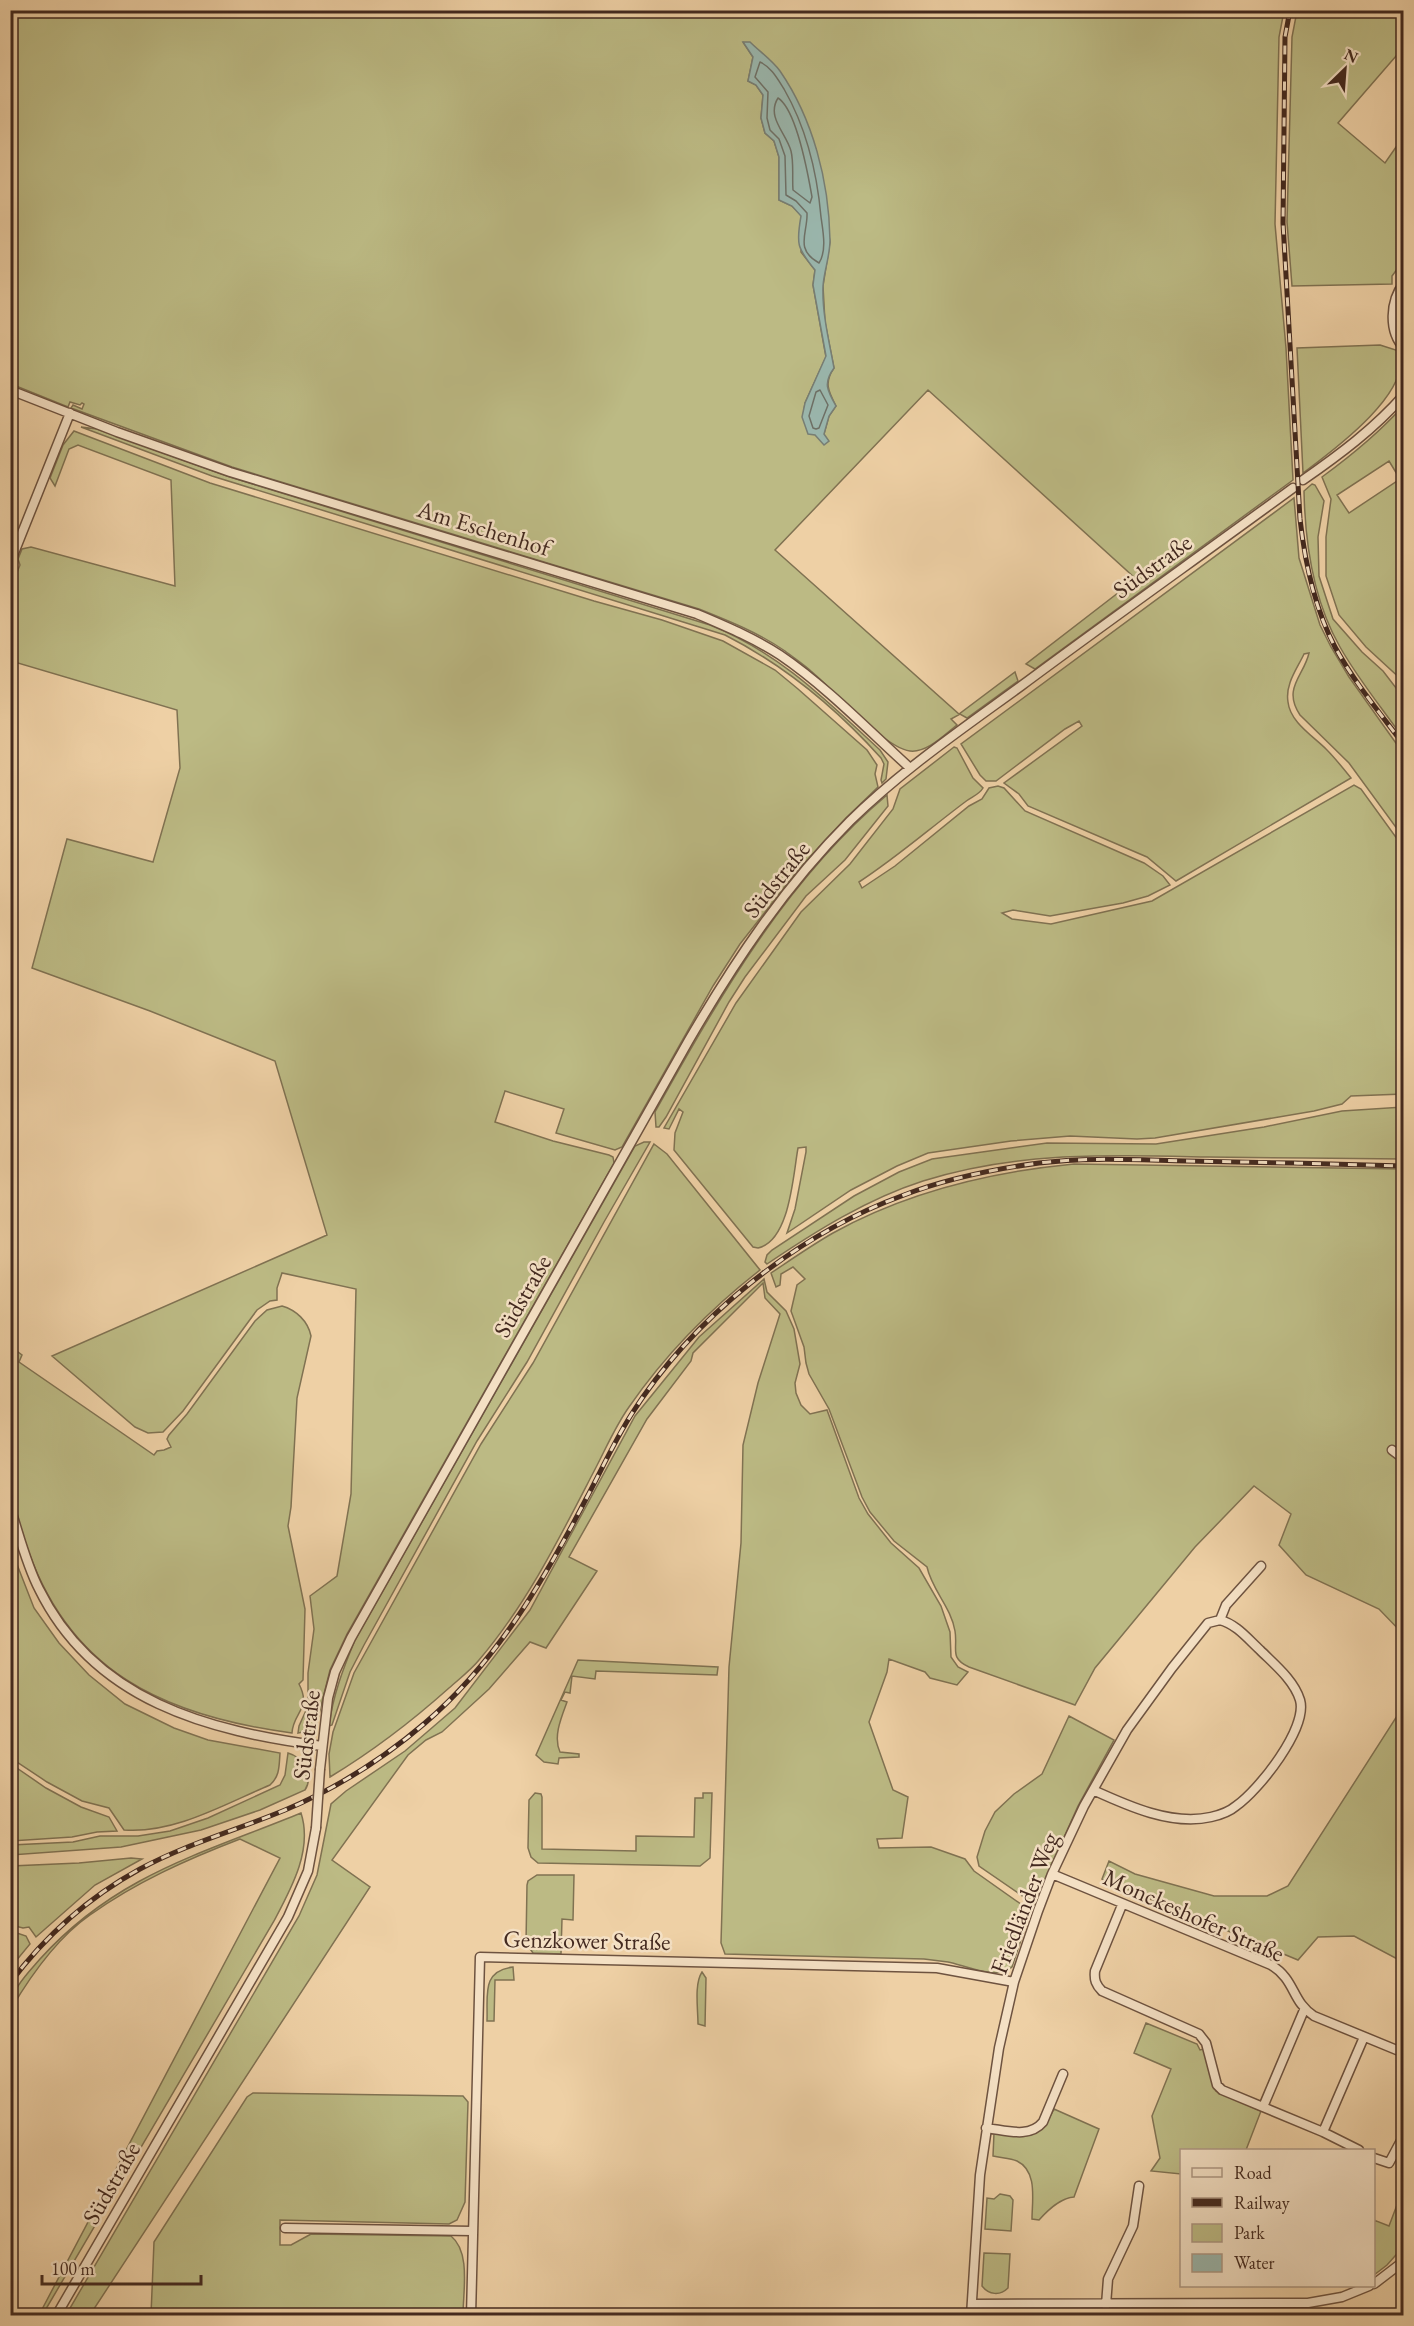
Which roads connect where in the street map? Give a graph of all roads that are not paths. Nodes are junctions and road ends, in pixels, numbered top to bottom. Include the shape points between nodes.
1 (1404, 283) edge
2 (1404, 348) edge
3 (10, 390) edge
4 (1404, 395) edge
5 (70, 413) junction
6 (1303, 480) dead end
7 (1293, 488) dead end
8 (10, 563) edge
9 (910, 768) junction
10 (1392, 1450) dead end
11 (1404, 1460) edge
12 (10, 1507) edge
13 (1261, 1566) dead end
14 (1220, 1620) junction
15 (322, 1746) junction
16 (1093, 1790) junction
17 (1052, 1874) junction
18 (1122, 1905) junction
19 (1014, 1982) junction
20 (1304, 2010) junction
21 (1364, 2037) junction
22 (1404, 2053) edge
23 (1063, 2074) dead end
24 (1263, 2107) junction
25 (986, 2128) junction
26 (1323, 2132) junction
27 (1404, 2134) edge
28 (1355, 2149) edge
29 (1375, 2158) edge
30 (1139, 2186) dead end
31 (285, 2228) dead end
32 (472, 2231) junction
33 (1404, 2261) edge
34 (1375, 2283) edge
35 (1367, 2287) edge
36 (972, 2304) junction
37 (1106, 2305) junction
38 (56, 2316) edge
39 (471, 2316) edge
40 (971, 2316) edge

1 - 2 street via 1395,299 1393,324 1396,340
3 - 5 street, Am Eschenhof
4 - 6 street via 1351,446
5 - 8 street
5 - 9 street, Am Eschenhof via 230,472 675,608 744,634 807,676
7 - 9 street, Südstraße
9 - 15 street, Südstraße via 850,822 802,874 718,990 351,1638 328,1698
10 - 11 street
12 - 15 street via 29,1566 53,1614 93,1661 122,1685 164,1708 219,1727
13 - 14 street, Friedländer Weg via 1226,1605
14 - 16 street, Friedländer Weg via 1209,1623 1172,1668 1127,1730
14 - 16 street via 1232,1625 1277,1667 1300,1698 1300,1718 1275,1763 1249,1796 1211,1818 1154,1814
15 - 38 street, Südstraße, bridge via 316,1828 308,1871 288,1917
16 - 17 street, Friedländer Weg
17 - 18 street, Monckeshofer Straße
17 - 19 street, Friedländer Weg
18 - 20 street, Monckeshofer Straße via 1276,1968 1288,1978
18 - 24 street via 1095,1971 1097,1986 1199,2034 1206,2043 1219,2088
19 - 25 street, Friedländer Weg
19 - 32 street, Genzkower Straße via 937,1968 480,1957
20 - 21 street
20 - 24 street
21 - 22 street
21 - 26 street
23 - 25 street via 1038,2128 1024,2133
24 - 26 street
25 - 36 street, Friedländer Weg
26 - 28 street
27 - 29 street via 1389,2163
30 - 37 street via 1133,2226 1108,2279
31 - 32 street
32 - 39 street, Genzkower Straße
33 - 34 street
35 - 37 street via 1342,2297 1308,2303
36 - 37 street
36 - 40 street, Friedländer Weg

